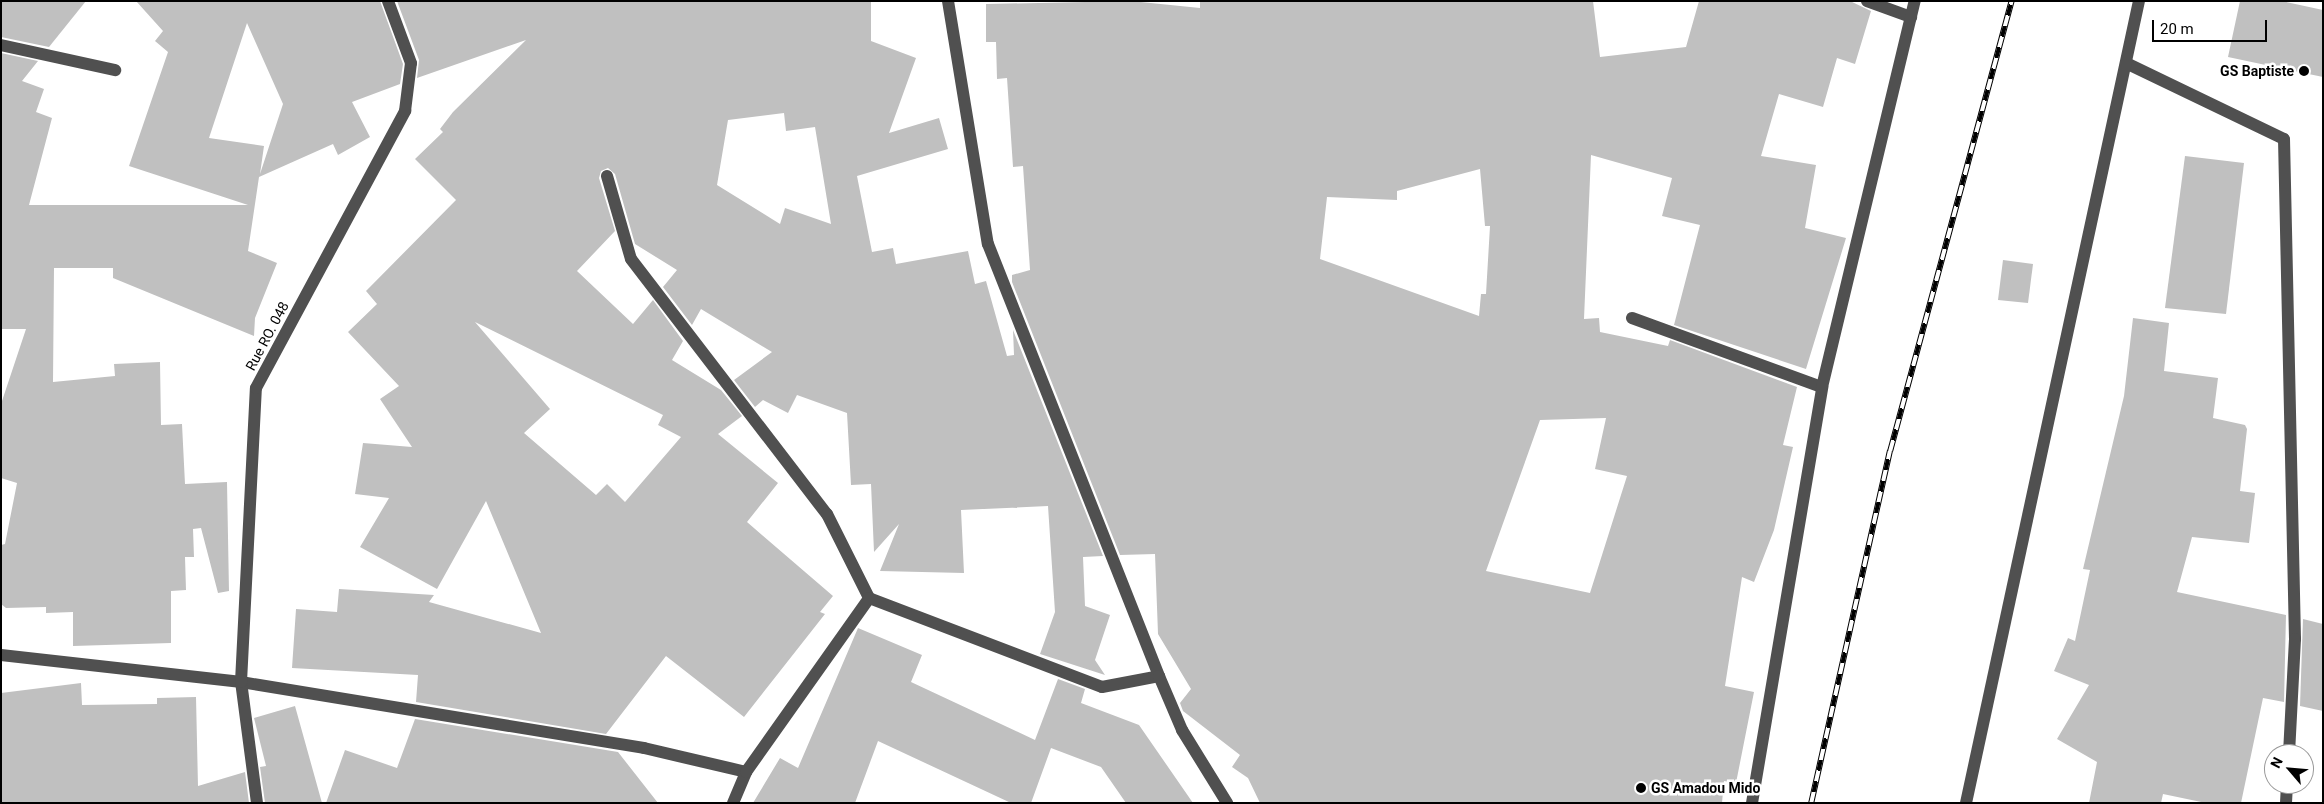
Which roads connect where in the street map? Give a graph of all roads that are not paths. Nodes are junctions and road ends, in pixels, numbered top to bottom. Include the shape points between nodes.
1 (388, 1) edge
2 (948, 1) edge
3 (1867, 1) edge
4 (1915, 1) edge
5 (2139, 1) edge
6 (1911, 17) junction
7 (1, 45) edge
8 (2126, 63) junction
9 (115, 70) dead end
10 (607, 176) dead end
11 (1632, 318) dead end
12 (1822, 387) junction
13 (870, 598) junction
14 (1, 655) edge
15 (1159, 676) junction
16 (241, 682) junction
17 (2290, 744) edge
18 (746, 772) junction
19 (257, 803) edge
20 (733, 803) edge
21 (1227, 803) edge
22 (1752, 803) edge
23 (1966, 803) edge

1 - 16 street, Rue RO. 048 via 412,63 405,111 256,388
2 - 15 street via 988,244
3 - 6 street
4 - 6 street
5 - 8 street
6 - 12 street
7 - 9 street
8 - 17 street via 2284,139 2295,639
8 - 23 street
10 - 13 street via 631,259 827,514
11 - 12 street
12 - 22 street
13 - 15 street via 1102,687
13 - 18 street
14 - 16 street
15 - 21 street via 1182,730
16 - 18 street via 644,748
16 - 19 street, Rue RO. 048
18 - 20 street

